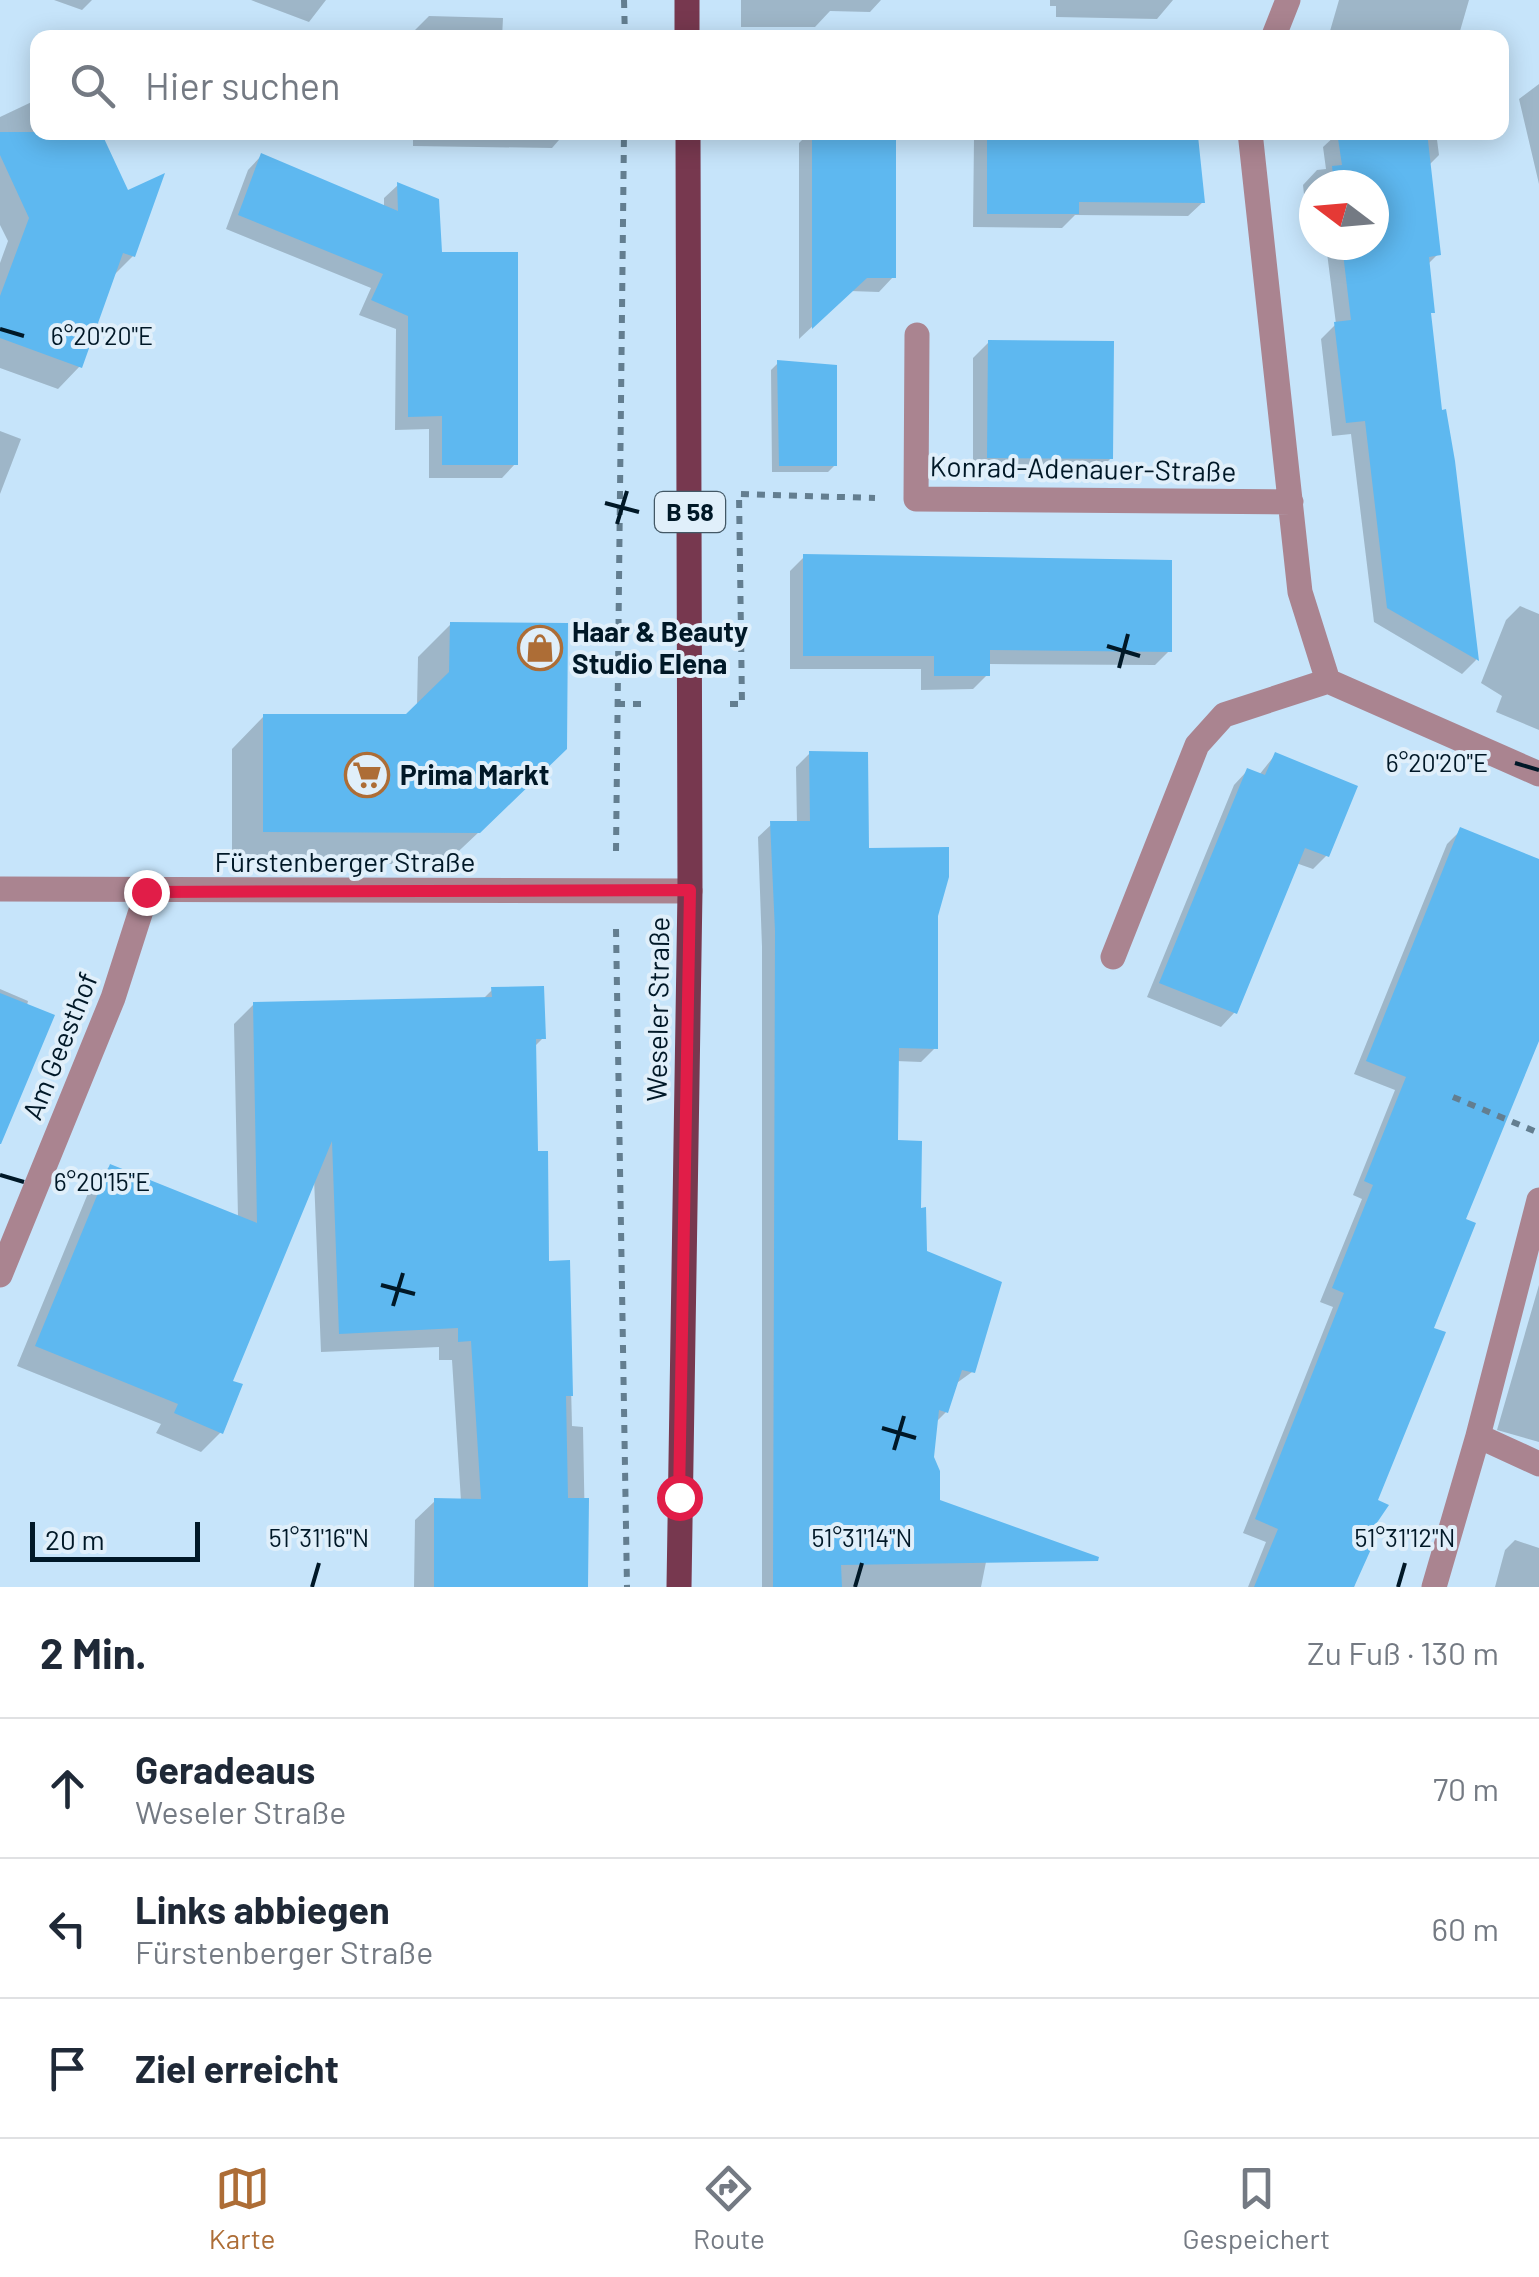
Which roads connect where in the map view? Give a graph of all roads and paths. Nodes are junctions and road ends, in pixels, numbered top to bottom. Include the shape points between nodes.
1 (624, 0) edge
2 (687, 0) edge
3 (1288, 0) edge
4 (625, 30) edge
5 (687, 30) edge
6 (1276, 30) edge
7 (688, 140) edge
8 (1251, 140) edge
9 (917, 335) dead end
10 (916, 499) junction
11 (1291, 502) junction
12 (1328, 681) junction
13 (616, 704) dead end
14 (690, 704) junction
15 (1539, 774) edge
16 (0, 889) edge
17 (690, 890) junction
18 (146, 892) junction
19 (1113, 957) dead end
20 (1453, 1097) dead end
21 (1539, 1133) edge
22 (1539, 1200) edge
23 (0, 1275) edge
24 (1478, 1436) junction
25 (1539, 1464) edge
26 (679, 1587) edge
27 (1434, 1587) edge

1 - 4 path
2 - 5 main road
3 - 6 street
7 - 14 main road, Weseler Straße / B 58
8 - 11 street
9 - 10 street, Konrad-Adenauer-Straße
10 - 11 street, Konrad-Adenauer-Straße
10 - 14 path via 739,494 742,704
11 - 12 street via 1300,592
12 - 15 street
12 - 19 street via 1224,715 1198,746
13 - 14 path
14 - 17 main road, Weseler Straße / B 58
16 - 18 street, Fürstenberger Straße
17 - 18 street, Fürstenberger Straße
17 - 26 main road, Weseler Straße / B 58
18 - 23 street, Am Geesthof via 113,998
20 - 21 path
22 - 24 street
24 - 25 street
24 - 27 street

